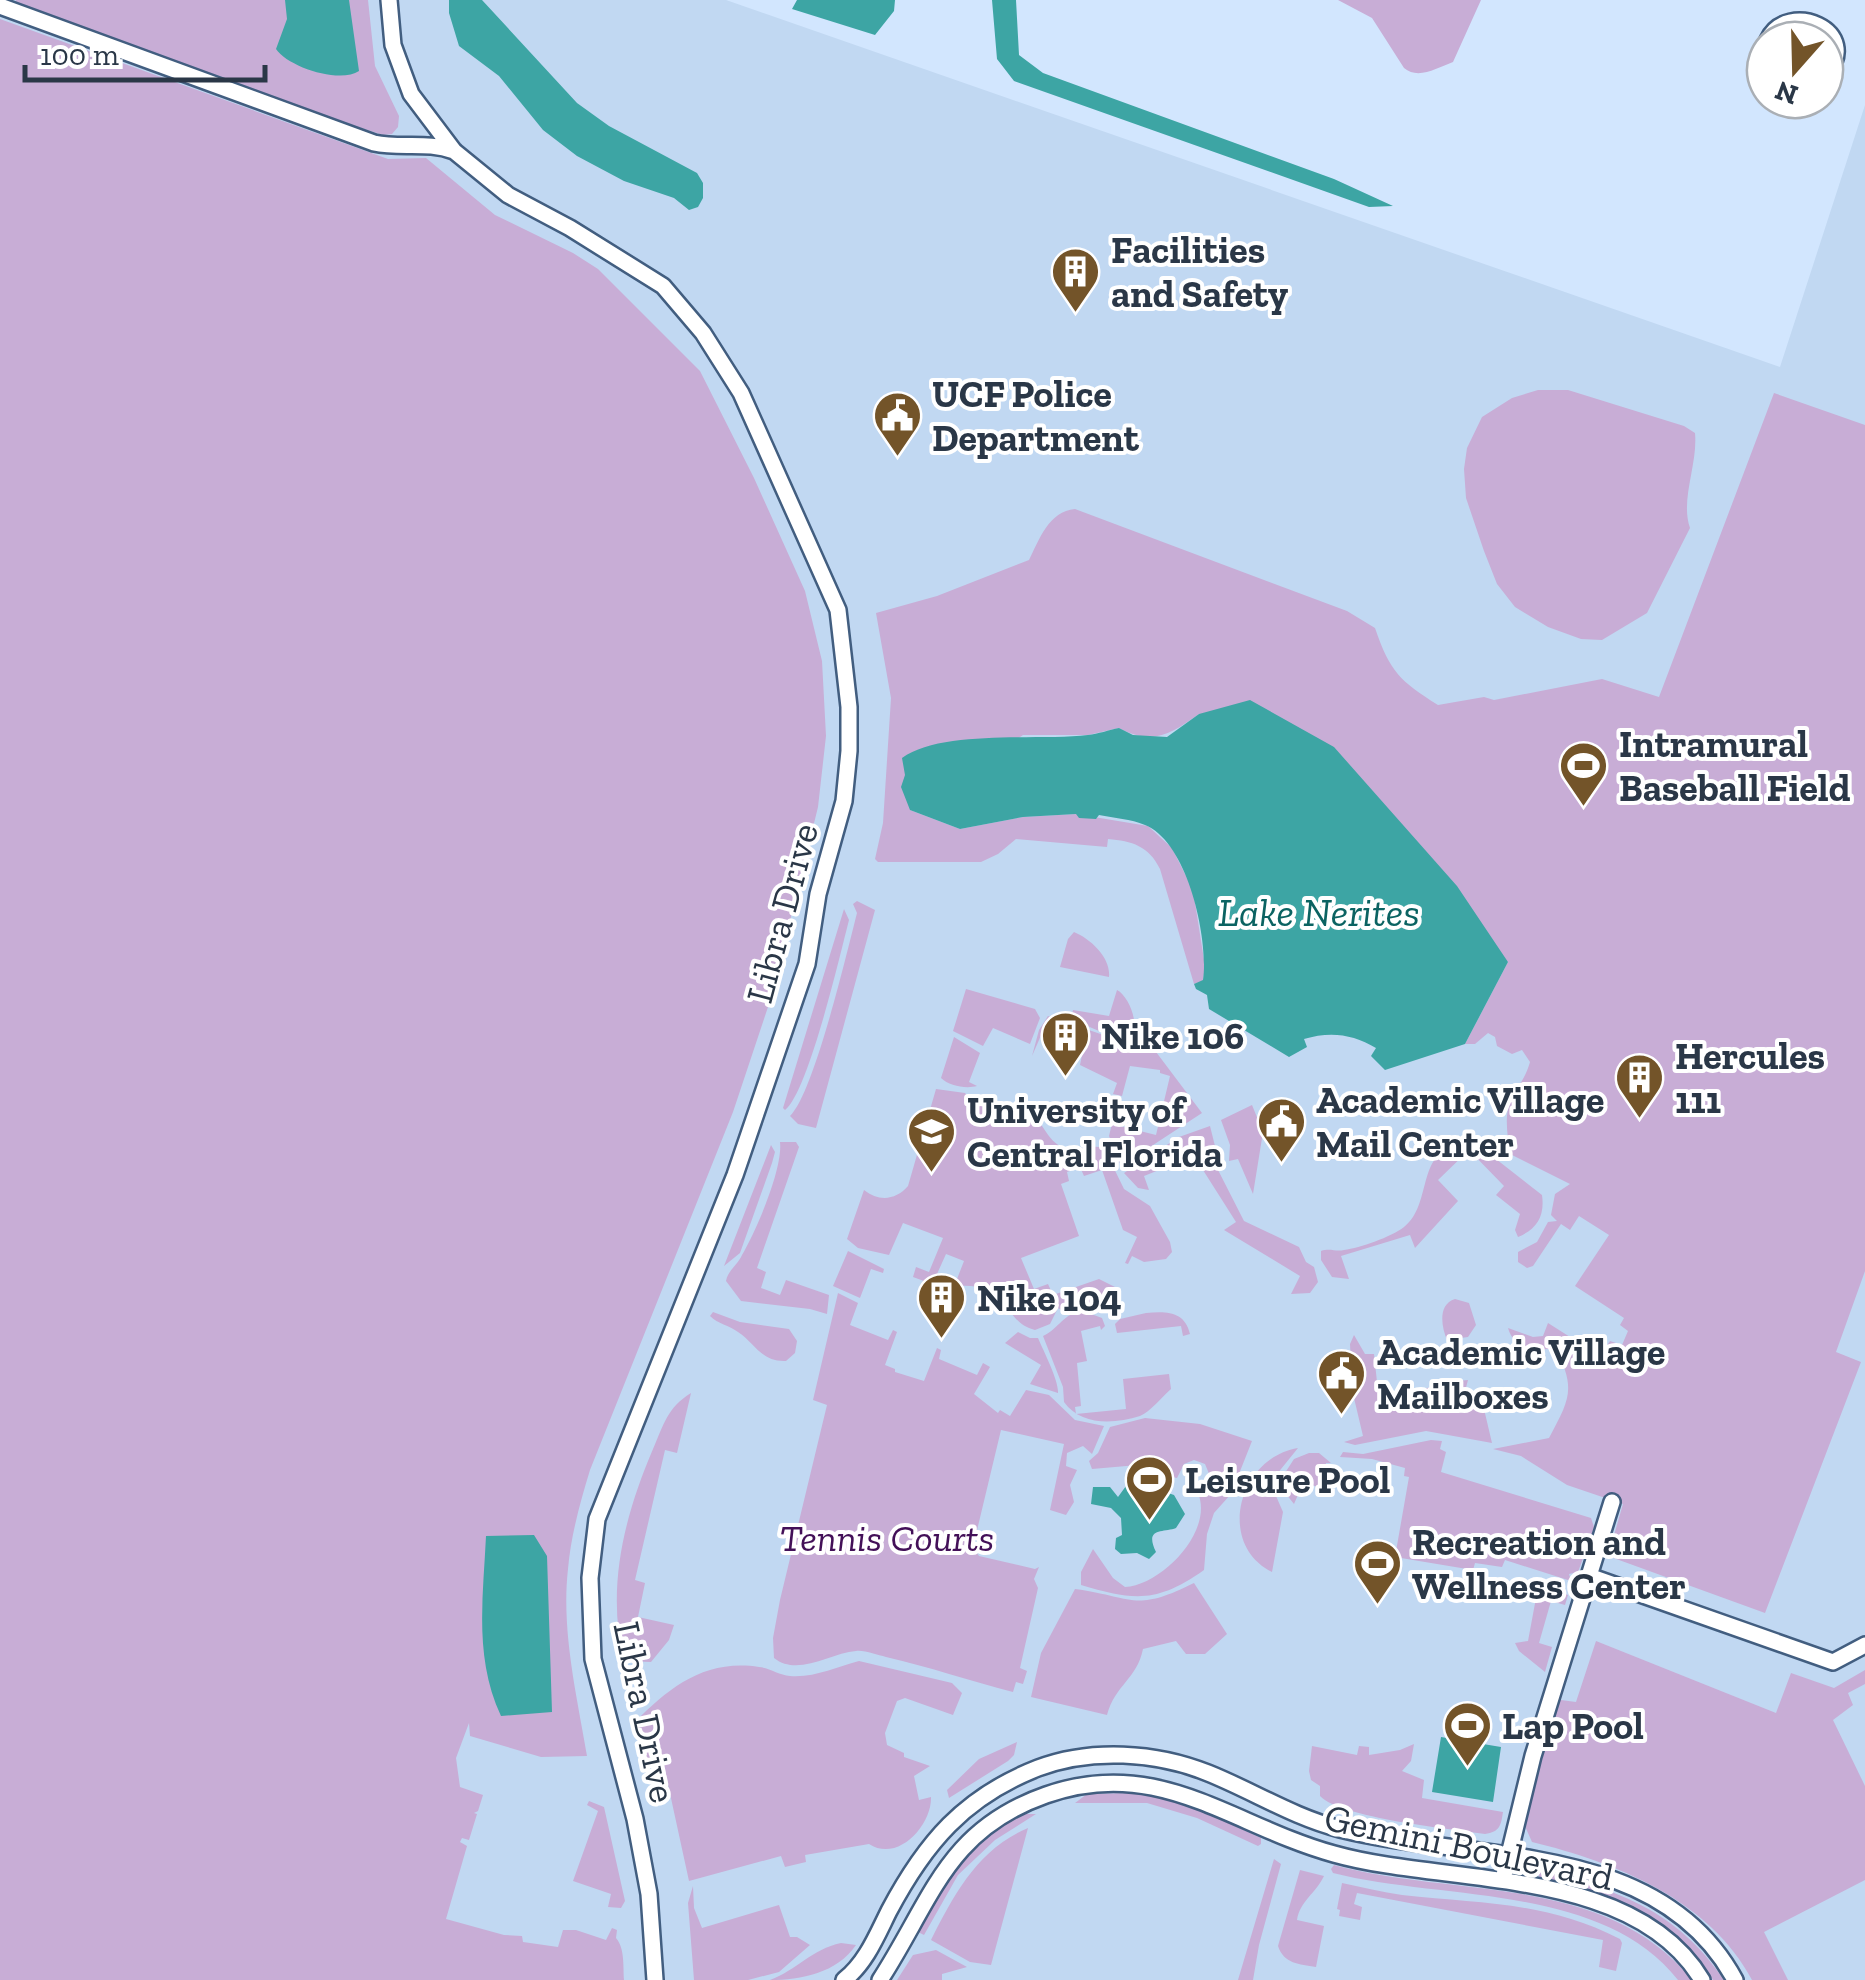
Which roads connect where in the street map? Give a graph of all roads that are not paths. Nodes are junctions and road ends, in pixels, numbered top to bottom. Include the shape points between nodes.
1 (388, 0) edge
2 (1812, 5) dead end
3 (0, 6) edge
4 (1834, 16) dead end
5 (1777, 20) edge
6 (1837, 20) edge
7 (454, 151) junction
8 (1612, 1502) dead end
9 (1589, 1576) junction
10 (1865, 1645) edge
11 (1302, 1816) junction
12 (1295, 1842) junction
13 (1507, 1854) junction
14 (908, 1876) junction
15 (1503, 1879) junction
16 (929, 1891) junction
17 (655, 1980) edge
18 (844, 1980) edge
19 (880, 1980) edge
20 (1702, 1980) edge
21 (1734, 1980) edge

1 - 7 street, Libra Drive via 411,94
2 - 5 street
3 - 7 street via 374,143
4 - 6 street
7 - 17 street, Libra Drive via 508,195 663,286 689,314 741,392 838,610 843,646 849,751 844,801 807,964 735,1175 597,1519 592,1659 635,1819
8 - 9 street
9 - 10 street via 1833,1662
9 - 13 street
11 - 12 street
11 - 13 street via 1396,1840
11 - 14 street via 1180,1764 1097,1756 1041,1767 985,1795 947,1825
12 - 15 street, Gemini Boulevard via 1398,1869
12 - 16 street, Gemini Boulevard via 1161,1787 1080,1786 1001,1815 956,1854
13 - 15 street
13 - 21 street via 1578,1869 1662,1904 1711,1946
14 - 16 street
14 - 18 street via 866,1956
15 - 20 street, Gemini Boulevard via 1630,1917 1663,1936
16 - 19 street, Gemini Boulevard

